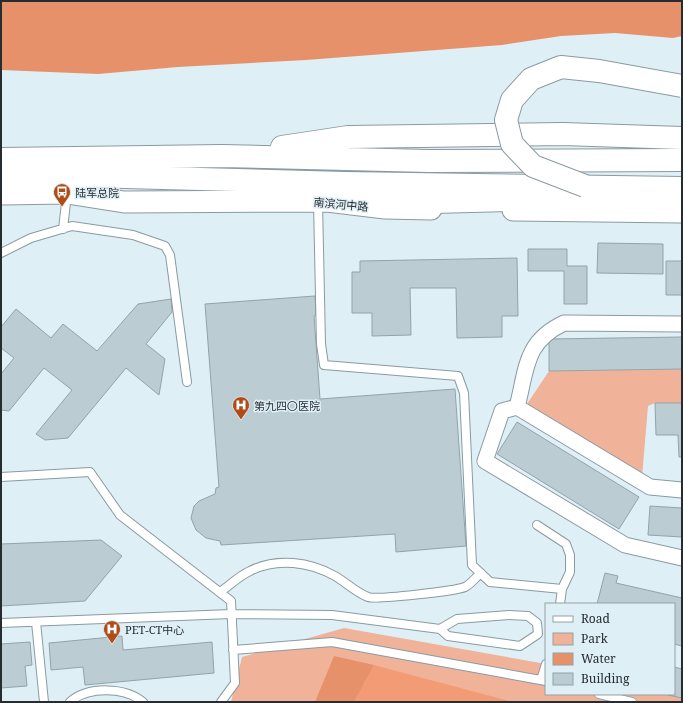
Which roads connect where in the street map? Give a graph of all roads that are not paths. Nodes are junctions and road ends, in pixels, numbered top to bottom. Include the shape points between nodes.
1 (682, 86) edge
2 (682, 138) edge
3 (222, 156) junction
4 (1, 159) edge
5 (682, 160) edge
6 (1, 178) edge
7 (682, 188) edge
8 (585, 192) junction
9 (67, 193) junction
10 (1, 194) edge
11 (682, 200) edge
12 (318, 201) junction
13 (682, 212) edge
14 (63, 229) junction
15 (1, 253) edge
16 (682, 324) edge
17 (187, 382) dead end
18 (517, 407) junction
19 (1, 477) edge
20 (682, 490) edge
21 (537, 525) dead end
22 (682, 558) edge
23 (481, 573) junction
24 (562, 589) junction
25 (220, 592) junction
26 (560, 603) edge
27 (231, 614) junction
28 (36, 622) junction
29 (1, 623) edge
30 (440, 629) junction
31 (542, 634) edge
32 (233, 650) junction
33 (544, 681) edge
34 (603, 695) edge
35 (44, 702) edge
36 (70, 702) edge
37 (144, 702) edge
38 (221, 702) edge
39 (632, 702) edge

1 - 8 main road, bridge via 561,67 531,79 512,100 506,120 512,144 533,166
2 - 3 main road via 563,134 348,137
3 - 4 main road
3 - 5 main road via 429,161
6 - 8 main road, 南滨河中路 via 87,176
7 - 8 main road, 南滨河中路
8 - 11 main road
9 - 10 street, 南滨河中路
9 - 12 street, 南滨河中路 via 124,202
9 - 14 lane
12 - 13 street, 南滨河中路 via 385,208
12 - 23 lane via 321,344 324,365 458,376 464,393 472,565
14 - 15 lane via 31,238
14 - 17 lane via 72,226 133,235 165,246 170,255
16 - 18 street via 564,323 549,330 531,350
18 - 20 street via 650,487
18 - 22 street via 502,410 485,461 624,545
19 - 25 lane via 90,472 120,515
21 - 24 lane via 566,544 570,555 570,572
23 - 24 lane via 490,582
23 - 25 lane via 466,586 451,591 371,598 358,593 335,576 311,567 278,562 250,570
24 - 26 lane
25 - 27 lane via 231,601
27 - 28 lane
27 - 30 lane via 332,615
27 - 32 lane
28 - 29 lane
28 - 35 lane
30 - 31 lane via 448,636 520,646
30 - 31 lane via 457,619 509,615 528,616 537,623
32 - 33 lane via 332,642
32 - 38 lane via 235,683
34 - 39 lane
36 - 37 lane via 86,694 110,690 137,697

